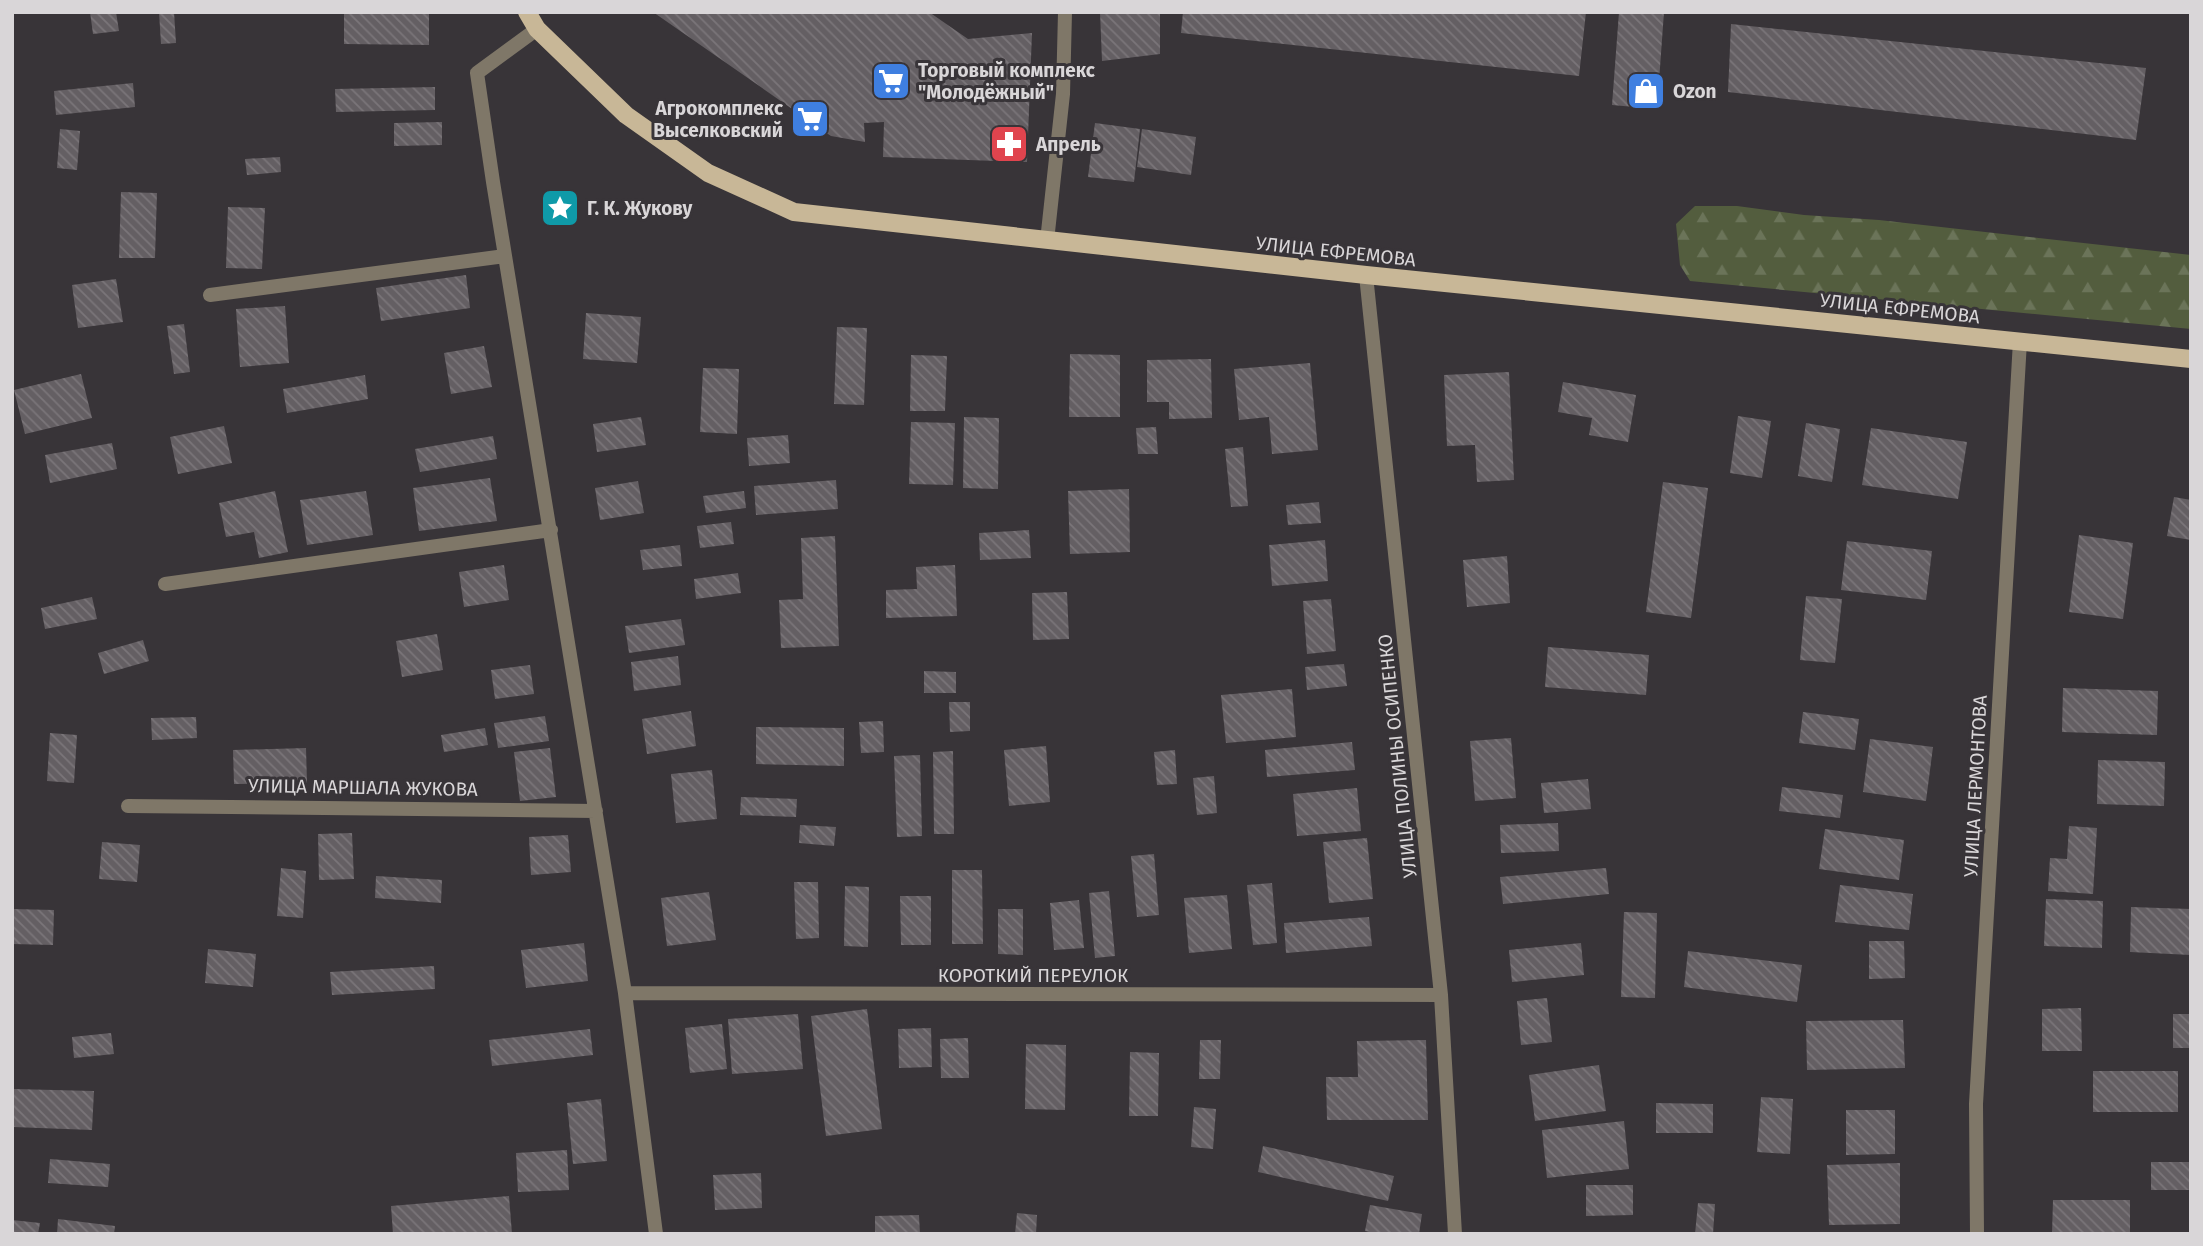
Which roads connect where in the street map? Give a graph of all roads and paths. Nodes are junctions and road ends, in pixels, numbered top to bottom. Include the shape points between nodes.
1 (527, 12) edge
2 (1065, 12) edge
3 (537, 29) junction
4 (1047, 241) junction
5 (505, 256) junction
6 (1366, 275) junction
7 (210, 295) dead end
8 (2020, 341) junction
9 (2191, 359) edge
10 (551, 530) junction
11 (165, 584) dead end
12 (128, 806) dead end
13 (596, 811) junction
14 (625, 993) junction
15 (1441, 995) junction
16 (656, 1234) edge
17 (1454, 1234) edge
18 (1977, 1234) edge

1 - 3 main road
2 - 4 street via 1063,94
3 - 4 main road, УЛИЦА ЕФРЕМОВА via 626,115 708,173 794,212
3 - 5 street via 477,72
4 - 6 main road, УЛИЦА ЕФРЕМОВА
5 - 7 street
5 - 10 street
6 - 8 main road, УЛИЦА ЕФРЕМОВА
6 - 15 street, УЛИЦА ПОЛИНЫ ОСИПЕНКО
8 - 9 main road, УЛИЦА ЕФРЕМОВА
8 - 18 street, УЛИЦА ЛЕРМОНТОВА via 1976,1104
10 - 11 street
10 - 13 street
12 - 13 street, УЛИЦА МАРШАЛА ЖУКОВА
13 - 14 street
14 - 15 street, КОРОТКИЙ ПЕРЕУЛОК
14 - 16 street
15 - 17 street, УЛИЦА ПОЛИНЫ ОСИПЕНКО

